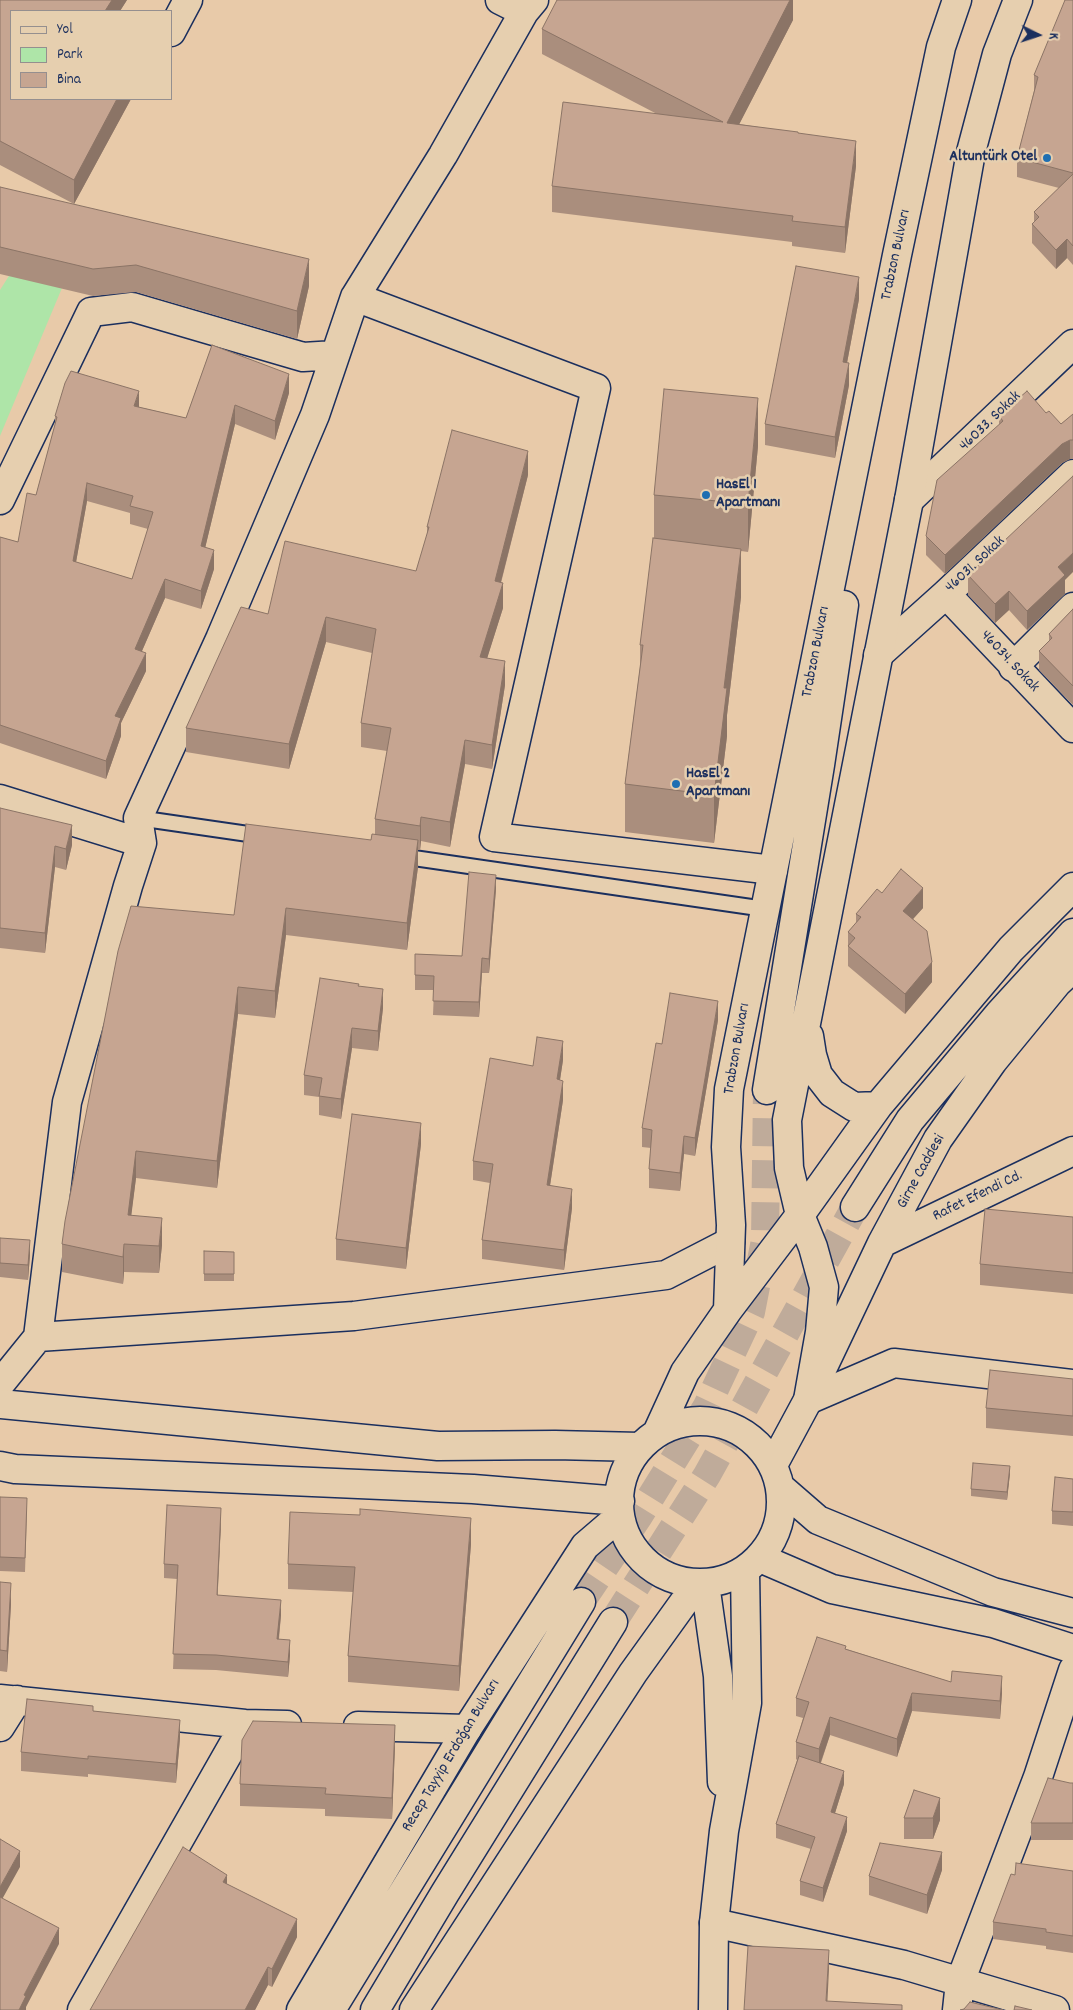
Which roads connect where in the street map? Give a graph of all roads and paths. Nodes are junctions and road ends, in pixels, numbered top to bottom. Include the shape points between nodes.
1 (188, 0) edge
2 (500, 0) edge
3 (957, 0) edge
4 (1018, 0) edge
5 (529, 6) edge
6 (172, 30) edge
7 (897, 255) junction
8 (356, 298) junction
9 (1073, 344) edge
10 (335, 355) junction
11 (1073, 474) edge
12 (0, 500) edge
13 (909, 500) junction
14 (946, 594) junction
15 (1073, 607) edge
16 (878, 655) junction
17 (1013, 667) junction
18 (1073, 728) edge
19 (0, 799) edge
20 (140, 831) junction
21 (276, 838) edge
22 (383, 854) edge
23 (773, 870) junction
24 (1073, 887) edge
25 (765, 909) junction
26 (1073, 934) edge
27 (1073, 968) edge
28 (808, 1022) junction
29 (767, 1090) tunnel mouth
30 (878, 1106) junction
31 (1073, 1152) edge
32 (855, 1207) tunnel mouth
33 (800, 1216) junction
34 (730, 1242) junction
35 (882, 1243) junction
36 (728, 1310) junction
37 (38, 1337) junction
38 (0, 1384) edge
39 (1073, 1384) edge
40 (808, 1400) junction
41 (0, 1404) edge
42 (648, 1440) junction
43 (0, 1466) edge
44 (777, 1476) junction
45 (620, 1508) junction
46 (753, 1564) junction
47 (701, 1584) junction
48 (581, 1602) tunnel mouth
49 (1073, 1613) edge
50 (614, 1622) tunnel mouth
51 (1073, 1649) edge
52 (1073, 1670) edge
53 (8, 1700) edge
54 (245, 1724) junction
55 (0, 1727) edge
56 (467, 1729) junction
57 (1038, 1777) junction
58 (1064, 1783) edge
59 (724, 1831) junction
60 (714, 1923) junction
61 (960, 1982) junction
62 (82, 2010) edge
63 (301, 2010) edge
64 (331, 2010) edge
65 (375, 2010) edge
66 (414, 2010) edge
67 (713, 2010) edge
68 (957, 2010) edge
69 (1055, 2010) edge

1 - 6 main road
2 - 5 main road
3 - 7 main road, Trabzon Bulvarı via 941,47
4 - 13 main road via 997,54 971,152
5 - 8 main road
7 - 23 main road, Trabzon Bulvarı
7 - 29 main road
8 - 10 main road
8 - 23 main road via 596,388 494,837
9 - 13 main road, 46033. Sokak
10 - 12 main road via 303,357 132,308 91,312
10 - 20 main road via 315,416
11 - 14 main road, 46031. Sokak
13 - 16 main road
14 - 16 main road, 46031. Sokak
14 - 17 main road, 46034. Sokak
15 - 17 main road
16 - 28 main road
17 - 18 main road, 46034. Sokak
19 - 20 main road
20 - 21 lane
20 - 37 main road via 128,886 67,1102
22 - 25 lane
23 - 25 main road, Trabzon Bulvarı
24 - 30 main road via 1011,948
25 - 34 main road, Trabzon Bulvarı via 729,1088 726,1146
26 - 32 main road via 999,1014 910,1120
27 - 35 main road, Girne Caddesi via 993,1061 938,1139
28 - 30 main road via 818,1075 832,1093 854,1107
28 - 33 main road via 787,1120 789,1168
30 - 33 main road
31 - 35 main road, Rafet Efendi Cd.
33 - 36 main road
33 - 40 main road via 824,1287
34 - 36 main road, Trabzon Bulvarı
34 - 37 main road via 666,1275 354,1316
35 - 40 main road, Girne Caddesi
36 - 42 main road via 685,1372
37 - 38 main road
39 - 40 main road via 894,1363
40 - 44 main road
41 - 42 main road via 438,1446
42 - 44 main road via 678,1423 700,1420 722,1423 743,1432 760,1447
42 - 45 main road via 627,1466 620,1489
43 - 45 main road via 482,1489
44 - 46 main road via 782,1506 779,1524 771,1542
44 - 49 main road via 818,1520 993,1592
45 - 47 main road via 625,1534 637,1554 654,1570 674,1580
45 - 56 main road, Recep Tayyip Erdoğan Bulvarı via 585,1546
46 - 47 main road via 728,1579
46 - 51 main road via 832,1589 993,1623
46 - 59 main road via 748,1703
47 - 59 main road via 718,1676
47 - 66 main road via 633,1673
48 - 64 main road
50 - 65 main road
52 - 57 main road
53 - 54 main road
53 - 55 main road
54 - 56 main road
54 - 62 main road
56 - 63 main road, Recep Tayyip Erdoğan Bulvarı
57 - 58 main road
57 - 61 main road
59 - 60 main road
60 - 61 main road via 904,1965
60 - 67 main road
61 - 68 main road
61 - 69 main road

